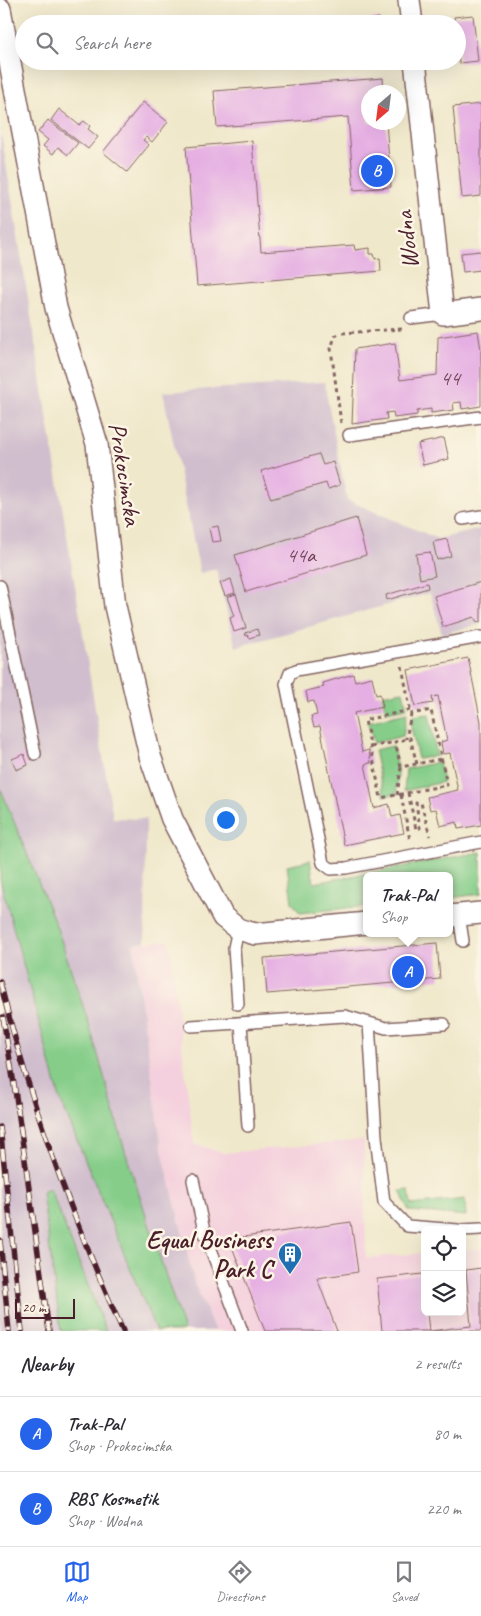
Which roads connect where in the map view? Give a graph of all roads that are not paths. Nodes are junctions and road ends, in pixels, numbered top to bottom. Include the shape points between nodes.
1 (409, 0) edge
2 (0, 9) edge
3 (411, 15) edge
4 (416, 70) edge
5 (481, 309) edge
6 (443, 314) junction
7 (411, 318) road end
8 (481, 417) edge
9 (349, 435) road end
10 (481, 516) edge
11 (463, 519) dead end
12 (0, 586) edge
13 (481, 637) edge
14 (35, 754) dead end
15 (481, 842) edge
16 (481, 913) edge
17 (454, 915) edge
18 (363, 923) edge
19 (238, 929) junction
20 (463, 941) dead end
21 (238, 1004) dead end
22 (241, 1023) junction
23 (369, 1023) junction
24 (444, 1024) dead end
25 (191, 1026) dead end
26 (248, 1126) dead end
27 (193, 1180) dead end
28 (421, 1227) edge
29 (481, 1229) edge
30 (466, 1230) edge
31 (242, 1331) edge

1 - 3 street
2 - 19 street, Prokocimska via 56,308 97,444 115,606 150,756 172,819 224,917
4 - 6 street, Wodna
5 - 6 street
6 - 7 lane
8 - 9 lane
10 - 11 lane
12 - 14 lane
13 - 15 lane via 296,670 290,673 286,684 323,863 331,869 346,868
16 - 17 street
17 - 20 lane
18 - 19 street via 254,934
19 - 21 lane via 234,948
22 - 23 lane via 345,1016
22 - 25 lane
22 - 26 lane
23 - 24 lane via 386,1028
23 - 28 lane via 376,1137 384,1202 406,1226
27 - 31 lane via 204,1231
29 - 30 lane

